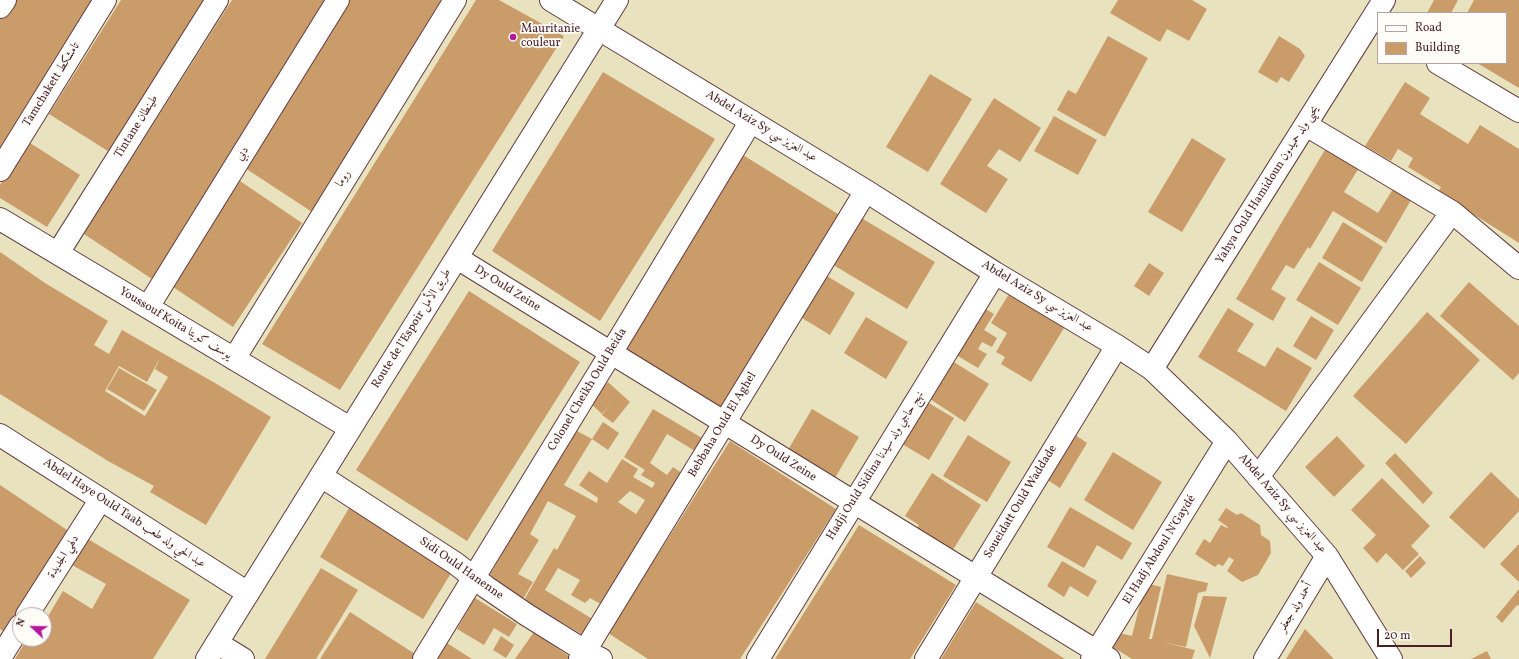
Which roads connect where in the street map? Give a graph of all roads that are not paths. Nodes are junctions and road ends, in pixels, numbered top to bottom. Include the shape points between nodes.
1 (4, 0) edge
2 (104, 0) edge
3 (217, 0) edge
4 (338, 0) edge
5 (455, 0) edge
6 (551, 0) edge
7 (617, 0) edge
8 (1384, 0) edge
9 (0, 7) edge
10 (1379, 12) edge
11 (1374, 25) edge
12 (598, 30) junction
13 (1440, 64) edge
14 (1518, 109) edge
15 (751, 121) junction
16 (1306, 125) junction
17 (0, 170) edge
18 (866, 191) junction
19 (1452, 212) junction
20 (0, 219) edge
21 (58, 254) junction
22 (457, 258) junction
23 (1519, 268) edge
24 (995, 272) junction
25 (148, 307) junction
26 (1117, 346) junction
27 (611, 353) junction
28 (234, 359) junction
29 (1152, 369) junction
30 (724, 423) junction
31 (350, 428) junction
32 (0, 435) edge
33 (1227, 441) junction
34 (321, 476) junction
35 (1258, 477) junction
36 (101, 499) junction
37 (854, 502) junction
38 (1327, 556) junction
39 (474, 577) junction
40 (976, 577) junction
41 (248, 593) junction
42 (32, 607) edge
43 (12, 639) edge
44 (212, 651) edge
45 (588, 656) edge
46 (1100, 656) edge
47 (0, 658) edge
48 (243, 659) edge
49 (424, 659) edge
50 (758, 659) edge
51 (926, 659) edge
52 (1265, 659) edge
53 (1391, 659) edge

1 - 9 street
2 - 17 street, Tamchakett تامشكط
3 - 21 street, Tintane طينطان
4 - 25 street, دبي
5 - 28 street, روما
6 - 12 street, Abdel Aziz Sy عبد العزيز سي
7 - 12 street, Route de l’Espoir طريق الأمل
8 - 10 street, Yahya Ould Hamidoun يحيى ولد حميدون
11 - 16 street, Yahya Ould Hamidoun يحيى ولد حميدون
12 - 15 street, Abdel Aziz Sy عبد العزيز سي
12 - 22 street, Route de l’Espoir طريق الأمل
13 - 14 street
15 - 18 street, Abdel Aziz Sy عبد العزيز سي
15 - 27 street, Colonel Cheikh Ould Beida
16 - 19 street
16 - 29 street, Yahya Ould Hamidoun يحيى ولد حميدون
18 - 24 street, Abdel Aziz Sy عبد العزيز سي
18 - 30 street, Bebbaha Ould El Aghel
19 - 23 street
19 - 35 street
20 - 21 street, Youssouf Koita يوسف كويتا
21 - 25 street, Youssouf Koita يوسف كويتا
22 - 27 street, Dy Ould Zeine
22 - 31 street, Route de l’Espoir طريق الأمل
24 - 26 street, Abdel Aziz Sy عبد العزيز سي
24 - 37 street, Hadji Ould Sidina نهج حاجي ولد سيدنا
25 - 28 street, Youssouf Koita يوسف كويتا
26 - 29 street, Abdel Aziz Sy عبد العزيز سي
26 - 40 street, Soueidatt Ould Waddade
27 - 30 street, Dy Ould Zeine
27 - 39 street, Colonel Cheikh Ould Beida
28 - 31 street, Youssouf Koita يوسف كويتا
29 - 33 street, Abdel Aziz Sy عبد العزيز سي
30 - 37 street, Dy Ould Zeine
30 - 45 street, Bebbaha Ould El Aghel
31 - 34 street, Route de l’Espoir طريق الأمل
32 - 36 street, Abdel Haye Ould Taab عبد الحي ولد طعب
33 - 35 street, Abdel Aziz Sy عبد العزيز سي
33 - 46 street, El Hadj Abdoul N'Gaydé
34 - 39 street, Sidi Ould Hanenne
34 - 41 street, Route de l’Espoir طريق الأمل
35 - 38 street, Abdel Aziz Sy عبد العزيز سي
36 - 41 street, Abdel Haye Ould Taab عبد الحي ولد طعب
36 - 42 street, دلهي الجديدة
37 - 40 street, Dy Ould Zeine
37 - 50 street, Hadji Ould Sidina نهج حاجي ولد سيدنا
38 - 52 street, أحمد ولد جعفر
38 - 53 street, Abdel Aziz Sy عبد العزيز سي
39 - 45 street, Sidi Ould Hanenne
39 - 49 street, Colonel Cheikh Ould Beida
40 - 46 street, Dy Ould Zeine
40 - 51 street, Soueidatt Ould Waddade
41 - 44 street, Route de l’Espoir طريق الأمل
43 - 47 street
44 - 48 street

